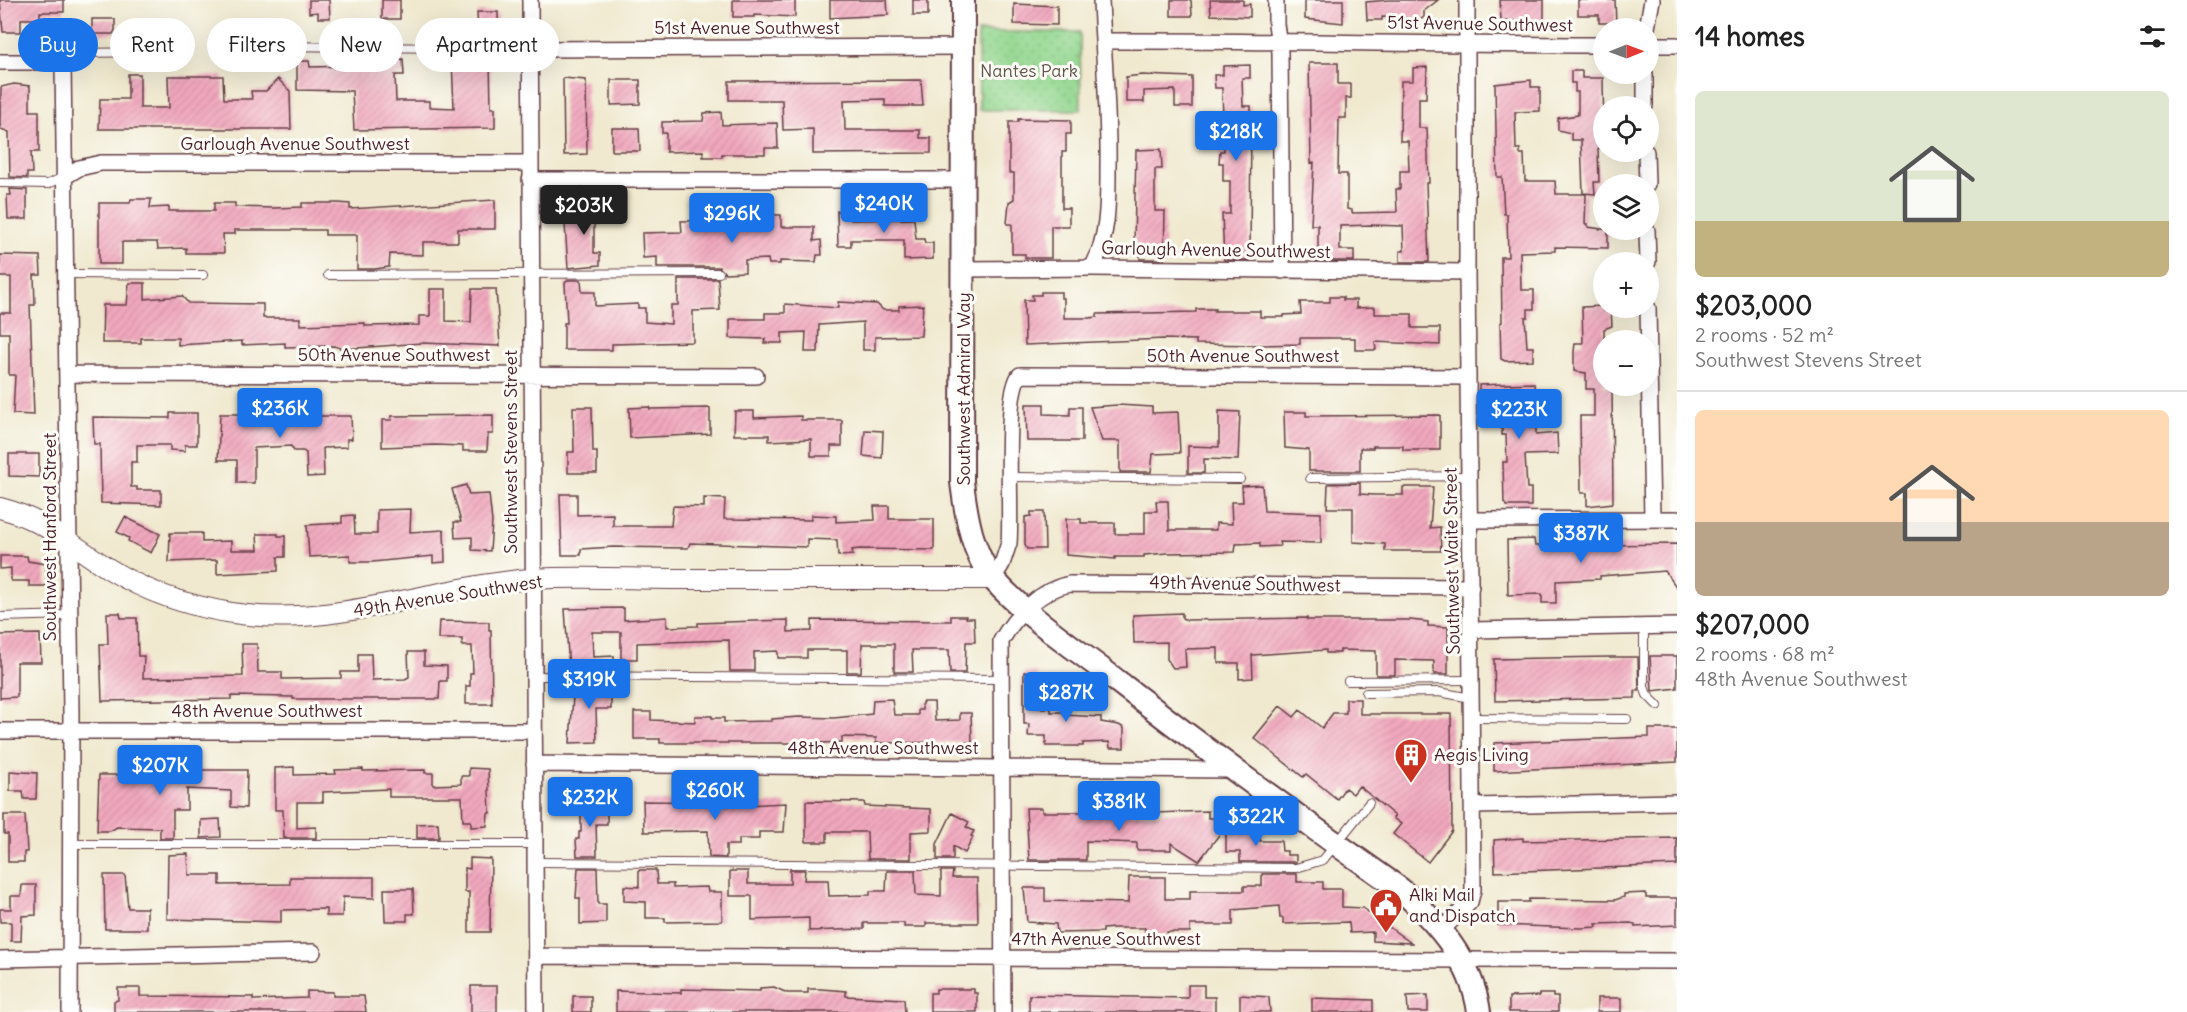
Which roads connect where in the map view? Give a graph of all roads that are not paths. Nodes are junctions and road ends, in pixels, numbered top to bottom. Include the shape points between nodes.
1 (530, 0) edge
2 (963, 0) edge
3 (1101, 0) edge
4 (1276, 0) edge
5 (1467, 0) edge
6 (1652, 0) edge
7 (530, 18) edge
8 (1649, 18) edge
9 (1278, 40) junction
10 (1105, 41) junction
11 (1468, 45) junction
12 (1593, 45) edge
13 (1659, 45) edge
14 (1677, 45) edge
15 (307, 46) edge
16 (963, 47) junction
17 (415, 48) edge
18 (559, 49) edge
19 (0, 62) edge
20 (18, 62) edge
21 (63, 72) edge
22 (531, 72) edge
23 (530, 163) junction
24 (64, 177) junction
25 (530, 180) junction
26 (963, 180) junction
27 (0, 183) edge
28 (1092, 268) junction
29 (963, 269) junction
30 (1282, 271) junction
31 (1467, 272) junction
32 (719, 273) dead end
33 (65, 274) junction
34 (203, 274) dead end
35 (328, 275) dead end
36 (530, 275) junction
37 (1648, 318) edge
38 (68, 374) junction
39 (531, 375) junction
40 (756, 376) dead end
41 (1468, 377) junction
42 (1470, 476) junction
43 (1011, 477) junction
44 (1310, 478) dead end
45 (1240, 479) dead end
46 (0, 508) edge
47 (1652, 519) junction
48 (1677, 519) edge
49 (1470, 520) junction
50 (69, 540) junction
51 (531, 579) junction
52 (993, 579) junction
53 (1471, 587) junction
54 (1027, 610) junction
55 (70, 615) junction
56 (0, 617) edge
57 (1677, 626) edge
58 (1644, 627) junction
59 (1472, 630) junction
60 (533, 676) junction
61 (1001, 680) junction
62 (1473, 680) junction
63 (1348, 681) dead end
64 (1366, 693) dead end
65 (1473, 699) junction
66 (1658, 706) dead end
67 (1473, 718) junction
68 (1627, 719) dead end
69 (71, 730) junction
70 (0, 731) edge
71 (534, 731) junction
72 (534, 764) junction
73 (1002, 768) junction
74 (1231, 770) junction
75 (1369, 802) dead end
76 (1677, 802) edge
77 (1473, 806) junction
78 (71, 844) junction
79 (534, 844) junction
80 (1337, 845) junction
81 (535, 862) junction
82 (1002, 865) junction
83 (1442, 930) junction
84 (313, 952) dead end
85 (536, 956) junction
86 (71, 958) junction
87 (0, 959) edge
88 (1002, 959) junction
89 (1461, 959) junction
90 (1677, 961) edge
91 (70, 1012) edge
92 (536, 1012) edge
93 (1003, 1012) edge
94 (1479, 1012) edge

1 - 7 street, Southwest Stevens Street
2 - 16 main road, Southwest Admiral Way
3 - 10 street
4 - 9 street
5 - 11 street, Southwest Waite Street
6 - 8 street
9 - 10 street, 51st Avenue Southwest
9 - 11 street, 51st Avenue Southwest
9 - 30 street
10 - 28 street via 1108,207 1103,240
11 - 12 street, 51st Avenue Southwest
11 - 31 street, Southwest Waite Street
13 - 14 street
15 - 17 lane
16 - 18 street, 51st Avenue Southwest
16 - 26 main road, Southwest Admiral Way
19 - 20 street
21 - 24 street, Southwest Hanford Street
22 - 23 street, Southwest Stevens Street
23 - 24 street, Garlough Avenue Southwest via 101,163 79,168
23 - 25 street, Southwest Stevens Street
24 - 27 lane via 48,184
24 - 33 street, Southwest Hanford Street
25 - 26 street
25 - 36 street, Southwest Stevens Street
26 - 29 main road, Southwest Admiral Way
28 - 29 street, Garlough Avenue Southwest
28 - 30 street, Garlough Avenue Southwest
29 - 52 main road, Southwest Admiral Way via 962,482 973,538
30 - 31 street, Garlough Avenue Southwest
31 - 41 street, Southwest Waite Street
32 - 36 lane
33 - 34 lane
33 - 38 street, Southwest Hanford Street
35 - 36 lane
36 - 39 street, Southwest Stevens Street
37 - 47 street
38 - 39 street, 50th Avenue Southwest
38 - 50 street, Southwest Hanford Street
39 - 40 street, 50th Avenue Southwest
39 - 51 street, Southwest Stevens Street
41 - 42 street, Southwest Waite Street
41 - 43 street, 50th Avenue Southwest via 1025,374 1018,377 1011,404
42 - 44 lane
42 - 49 street, Southwest Waite Street
43 - 45 lane
43 - 52 street via 1009,543
46 - 50 street, 49th Avenue Southwest via 31,518
47 - 48 street
47 - 49 street
49 - 53 street, Southwest Waite Street
50 - 51 street, 49th Avenue Southwest via 112,571 152,591 233,613 306,617 351,612
50 - 55 street, Southwest Hanford Street
51 - 52 street, 49th Avenue Southwest
51 - 60 street, Southwest Stevens Street
52 - 54 main road, Southwest Admiral Way
53 - 54 street, 49th Avenue Southwest via 1070,584 1057,587
53 - 59 street, Southwest Waite Street
54 - 61 street, 49th Avenue Southwest via 1001,641
54 - 74 main road, Southwest Admiral Way
55 - 56 lane
55 - 69 street, Southwest Hanford Street
57 - 58 street
58 - 59 street
58 - 66 lane via 1644,686
59 - 62 street, Southwest Waite Street
60 - 61 lane
60 - 71 street, Southwest Stevens Street
61 - 73 street, 49th Avenue Southwest
62 - 63 lane
62 - 65 street, Southwest Waite Street
64 - 65 lane via 1439,692
65 - 67 street, Southwest Waite Street
67 - 68 lane
67 - 77 street, Southwest Waite Street
69 - 70 street, 48th Avenue Southwest
69 - 71 street, 48th Avenue Southwest
69 - 78 street, Southwest Hanford Street
71 - 72 street, Southwest Stevens Street
72 - 73 street, 48th Avenue Southwest
72 - 79 street, Southwest Stevens Street
73 - 74 street, 48th Avenue Southwest
73 - 82 street, 49th Avenue Southwest
74 - 80 main road, Southwest Admiral Way
75 - 80 lane
76 - 77 street
77 - 83 street, Southwest Waite Street via 1470,902
78 - 79 lane
78 - 86 street, Southwest Hanford Street
79 - 81 street, Southwest Stevens Street
80 - 82 lane via 1323,860 1296,868
80 - 83 main road, Southwest Admiral Way via 1400,889
81 - 82 lane
81 - 85 street, Southwest Stevens Street
82 - 88 street, 49th Avenue Southwest
83 - 89 main road, Southwest Admiral Way
84 - 86 street
85 - 88 street, 47th Avenue Southwest
85 - 92 street, Southwest Stevens Street
86 - 87 street
86 - 91 street, Southwest Hanford Street
88 - 89 street, 47th Avenue Southwest
88 - 93 street, 49th Avenue Southwest
89 - 90 street, 47th Avenue Southwest
89 - 94 main road, Southwest Admiral Way

